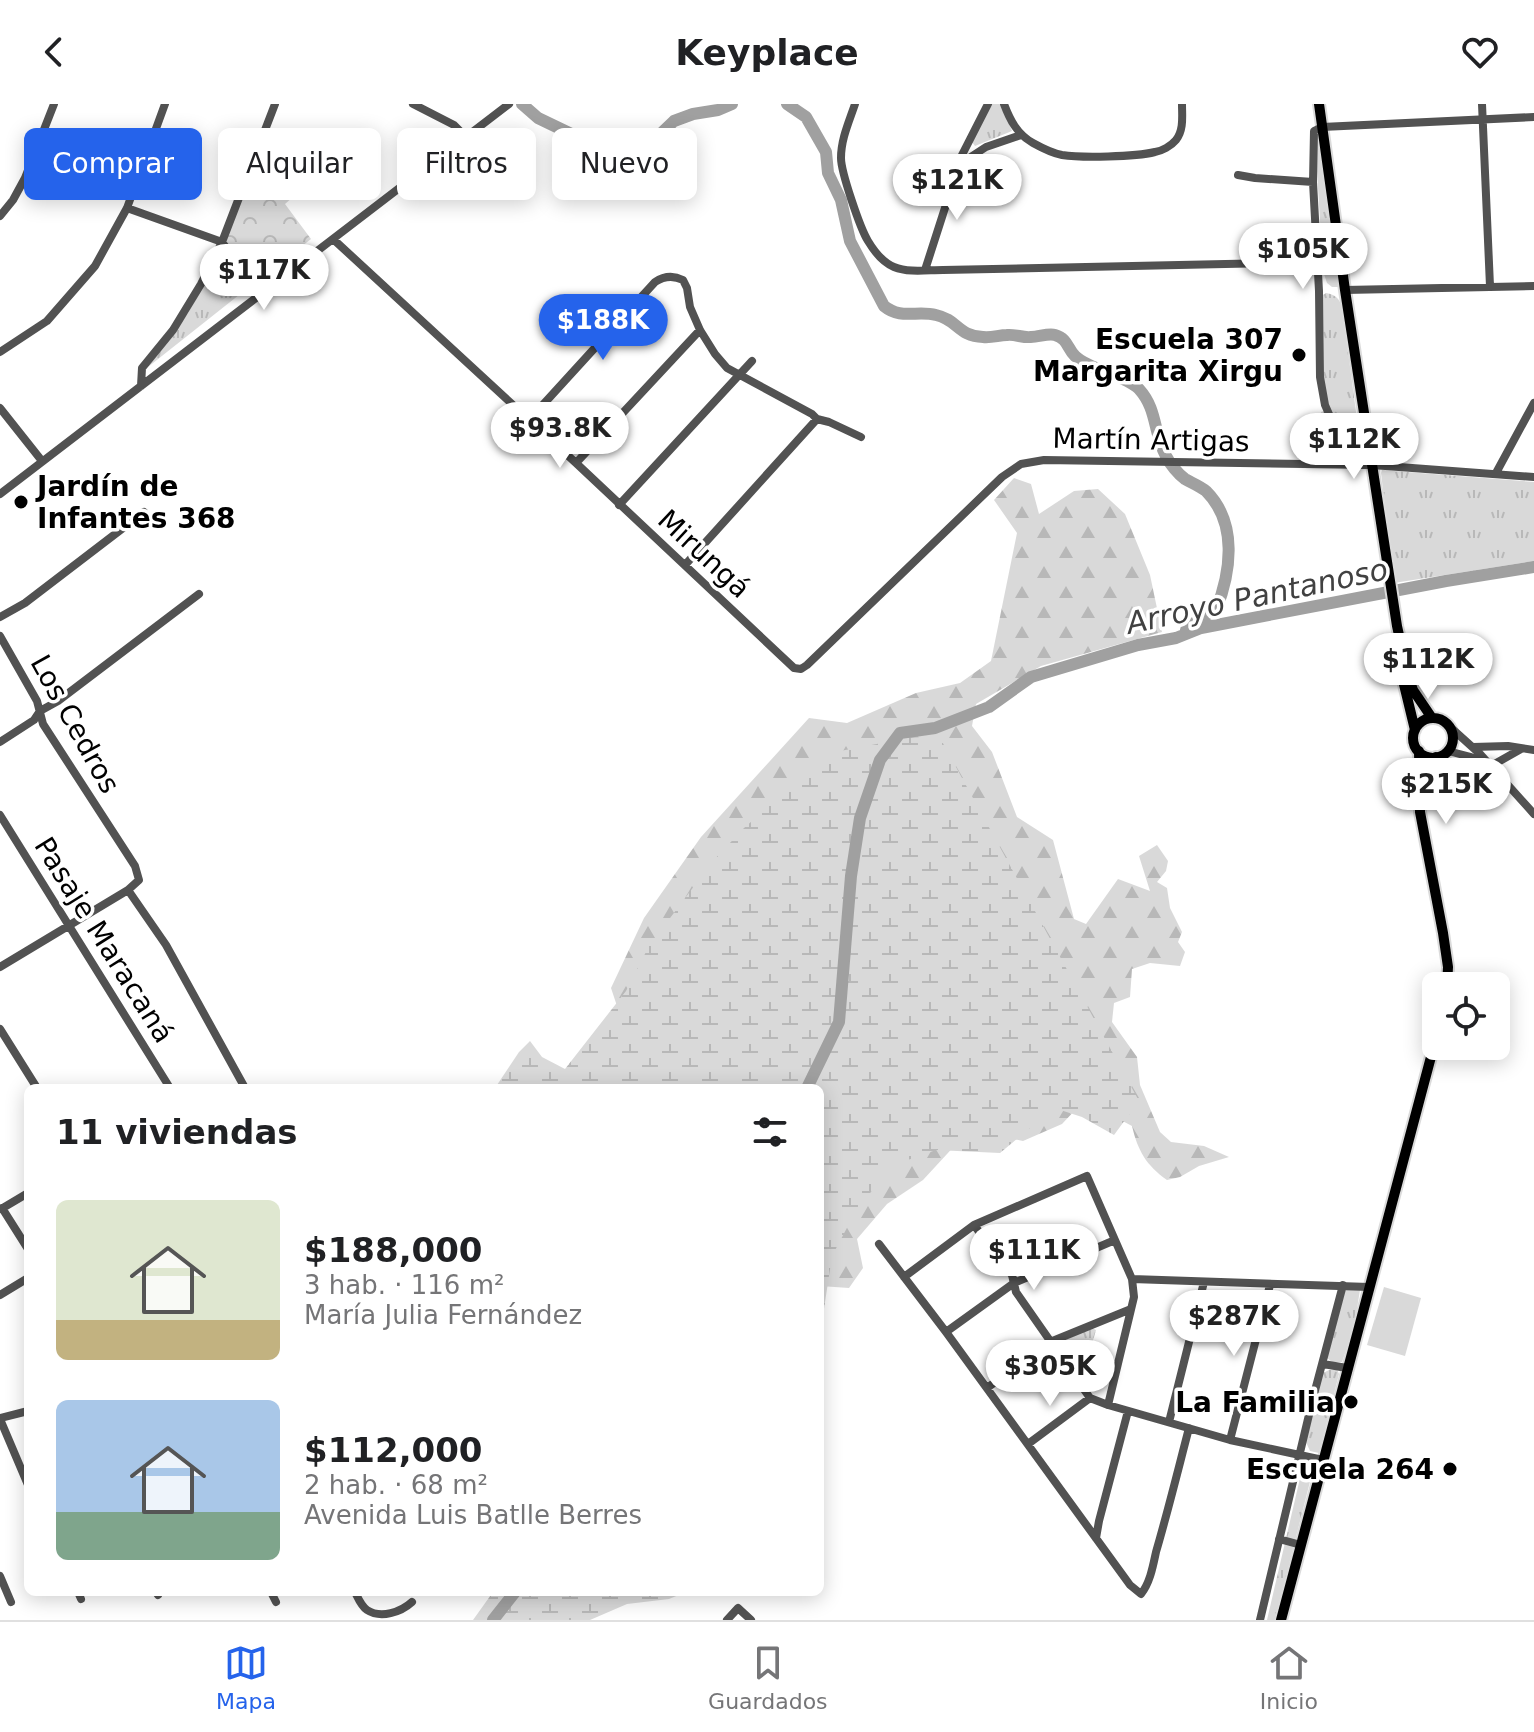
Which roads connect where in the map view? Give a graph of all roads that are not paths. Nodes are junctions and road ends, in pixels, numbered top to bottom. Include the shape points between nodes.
1 (54, 104) edge
2 (165, 104) edge
3 (275, 104) edge
4 (413, 104) edge
5 (509, 104) edge
6 (855, 104) edge
7 (988, 104) edge
8 (1004, 104) edge
9 (1182, 104) edge
10 (1319, 104) edge
11 (1482, 104) edge
12 (427, 107) edge
13 (1534, 117) edge
14 (1483, 120) junction
15 (1322, 127) junction
16 (457, 128) edge
17 (476, 128) edge
18 (1021, 135) junction
19 (959, 164) junction
20 (1238, 175) dead end
21 (1313, 182) junction
22 (397, 189) edge
23 (127, 208) junction
24 (0, 216) edge
25 (333, 239) junction
26 (222, 242) junction
27 (1317, 262) junction
28 (925, 270) junction
29 (1490, 286) junction
30 (1534, 286) edge
31 (1345, 290) junction
32 (261, 295) junction
33 (700, 330) junction
34 (0, 352) edge
35 (752, 361) dead end
36 (738, 375) junction
37 (141, 386) junction
38 (1534, 403) edge
39 (0, 408) edge
40 (817, 419) junction
41 (529, 420) junction
42 (861, 437) dead end
43 (42, 461) junction
44 (576, 463) junction
45 (1355, 465) junction
46 (1372, 465) junction
47 (1496, 473) junction
48 (1534, 477) edge
49 (0, 494) edge
50 (619, 505) junction
51 (144, 512) dead end
52 (685, 565) junction
53 (199, 594) dead end
54 (0, 617) edge
55 (1396, 621) junction
56 (0, 636) edge
57 (801, 669) joint
58 (40, 711) junction
59 (1432, 718) junction
60 (1449, 726) junction
61 (1415, 730) junction
62 (0, 742) edge
63 (1473, 747) junction
64 (1521, 749) junction
65 (1534, 750) edge
66 (1419, 751) junction
67 (1448, 751) junction
68 (1436, 757) junction
69 (1491, 766) junction
70 (1534, 814) edge
71 (0, 815) edge
72 (1430, 857) junction
73 (128, 890) junction
74 (68, 926) junction
75 (0, 967) edge
76 (1448, 972) edge
77 (0, 1029) edge
78 (1430, 1060) edge
79 (34, 1084) edge
80 (167, 1084) edge
81 (243, 1084) edge
82 (24, 1195) edge
83 (1, 1209) edge
84 (974, 1225) junction
85 (1115, 1240) junction
86 (24, 1243) edge
87 (879, 1244) dead end
88 (904, 1277) junction
89 (1132, 1279) junction
90 (24, 1280) edge
91 (1204, 1282) junction
92 (1014, 1283) junction
93 (1270, 1285) junction
94 (1343, 1285) junction
95 (1369, 1287) junction
96 (0, 1295) edge
97 (1131, 1309) junction
98 (946, 1332) junction
99 (1050, 1342) junction
100 (1323, 1364) junction
101 (1347, 1368) junction
102 (987, 1388) junction
103 (1090, 1398) junction
104 (1108, 1405) junction
105 (1128, 1411) junction
106 (24, 1412) edge
107 (0, 1418) edge
108 (1169, 1422) junction
109 (1189, 1428) junction
110 (1230, 1440) junction
111 (1028, 1444) junction
112 (1300, 1455) junction
113 (1323, 1460) junction
114 (24, 1475) edge
115 (1096, 1538) junction
116 (1279, 1539) junction
117 (1301, 1545) junction
118 (0, 1576) edge
119 (273, 1596) edge
120 (357, 1596) edge
121 (11, 1602) dead end
122 (276, 1602) dead end
123 (412, 1602) dead end
124 (727, 1620) edge
125 (751, 1620) edge
126 (1260, 1620) edge
127 (1281, 1620) edge

1 - 24 street via 25,178
2 - 23 street
3 - 26 street
4 - 12 street
5 - 17 street
6 - 28 street via 841,162 866,239 893,267
7 - 19 street
8 - 18 street
9 - 18 street via 1180,134 1159,152 1066,156
10 - 15 main road
11 - 14 street
12 - 16 street
13 - 14 street
14 - 15 street
14 - 29 street
15 - 21 street via 1313,137
15 - 31 main road
18 - 19 street
19 - 28 street
20 - 21 street
21 - 27 street
22 - 25 street
23 - 26 street
23 - 34 street via 95,266 72,294 47,321
25 - 32 street
25 - 41 street, Mirungá
26 - 32 street
26 - 37 street via 173,330 142,368
27 - 28 street
27 - 45 street via 1322,390
29 - 30 street
29 - 31 street
31 - 46 main road
32 - 37 street
33 - 36 street via 715,354
33 - 41 street via 683,280 662,277
33 - 44 street
35 - 36 street
36 - 40 street
36 - 50 street
37 - 43 street
38 - 47 street
39 - 43 street
40 - 42 street
40 - 52 street
41 - 44 street, Mirungá
43 - 49 street
44 - 50 street, Mirungá
45 - 46 street, Martín Artigas
45 - 57 street, Martín Artigas via 1044,460 1021,464
46 - 47 street, Martín Artigas
46 - 55 main road
47 - 48 street, Martín Artigas
50 - 52 street, Mirungá
51 - 54 street
52 - 57 street, Mirungá
53 - 58 street
55 - 59 main road via 1413,690
55 - 61 main road
56 - 58 street, Los Cedros
58 - 62 street
58 - 73 street, Los Cedros via 43,724 139,874
59 - 60 main road
59 - 61 main road
60 - 63 street
60 - 67 main road via 1453,741
61 - 66 main road
63 - 64 street
63 - 69 street
64 - 65 street
64 - 69 street
66 - 68 main road
66 - 72 main road via 1420,812
67 - 68 main road
67 - 69 street
68 - 72 main road via 1426,790
69 - 70 street
71 - 74 street, Pasaje Maracaná
72 - 76 main road
73 - 74 street
73 - 81 street via 166,945
74 - 75 street
74 - 80 street, Pasaje Maracaná
77 - 79 street
78 - 95 main road
82 - 83 street
83 - 86 street
84 - 85 street via 1087,1176
84 - 88 street
84 - 92 street
85 - 89 street
85 - 92 street
87 - 88 street
88 - 98 street
89 - 91 street
89 - 97 street
90 - 96 street
91 - 93 street
91 - 108 street
92 - 98 street
92 - 99 street
93 - 94 street
93 - 110 street
94 - 95 street
94 - 100 street
95 - 101 main road
97 - 99 street
97 - 104 street
98 - 102 street
99 - 102 street
99 - 103 street
100 - 101 street
100 - 112 street
101 - 113 main road
102 - 111 street
103 - 104 street
103 - 111 street
104 - 105 street
105 - 108 street
105 - 115 street
106 - 107 street
107 - 114 street
108 - 109 street
109 - 110 street
109 - 115 street via 1144,1592 1130,1585
110 - 112 street
111 - 115 street
112 - 113 street
112 - 116 street
113 - 117 main road
116 - 117 street
116 - 126 street
117 - 127 main road
118 - 121 street
119 - 122 street
120 - 123 street via 368,1611 390,1614
124 - 125 street via 738,1608

